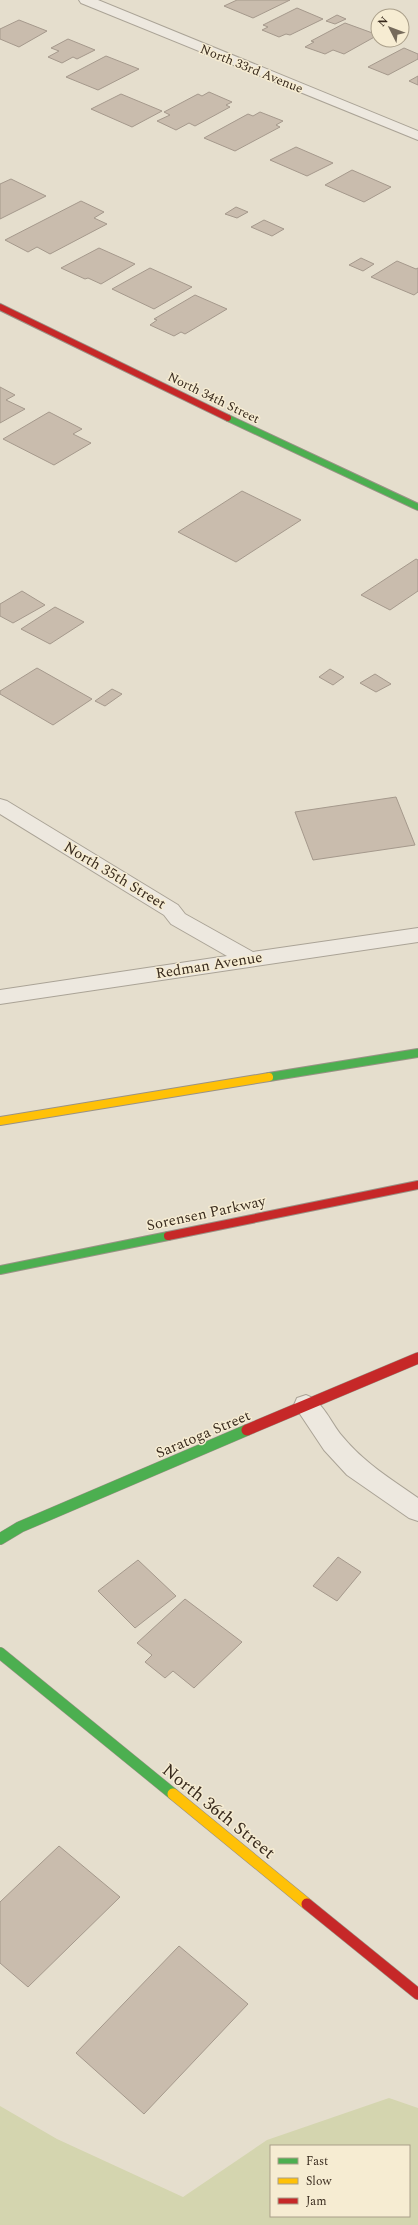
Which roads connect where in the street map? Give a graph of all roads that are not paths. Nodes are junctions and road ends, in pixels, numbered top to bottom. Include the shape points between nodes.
1 (86, 0) edge
2 (418, 136) edge
3 (0, 307) edge
4 (418, 507) edge
5 (0, 805) edge
6 (418, 935) edge
7 (248, 959) junction
8 (0, 997) edge
9 (418, 1053) edge
10 (0, 1121) edge
11 (418, 1185) edge
12 (0, 1270) edge
13 (418, 1358) edge
14 (306, 1405) junction
15 (418, 1511) edge
16 (0, 1539) edge
17 (0, 1653) edge
18 (418, 1994) edge

1 - 2 street, North 33rd Avenue
3 - 4 street, North 34th Street via 275,441
5 - 7 street, North 35th Street via 171,910 178,919
6 - 7 street, Redman Avenue
7 - 8 street, Redman Avenue
9 - 10 street via 78,1106
11 - 12 street, Sorensen Parkway
13 - 14 street, Saratoga Street
14 - 15 street via 333,1443 356,1468
14 - 16 street, Saratoga Street via 20,1527
17 - 18 street, North 36th Street

